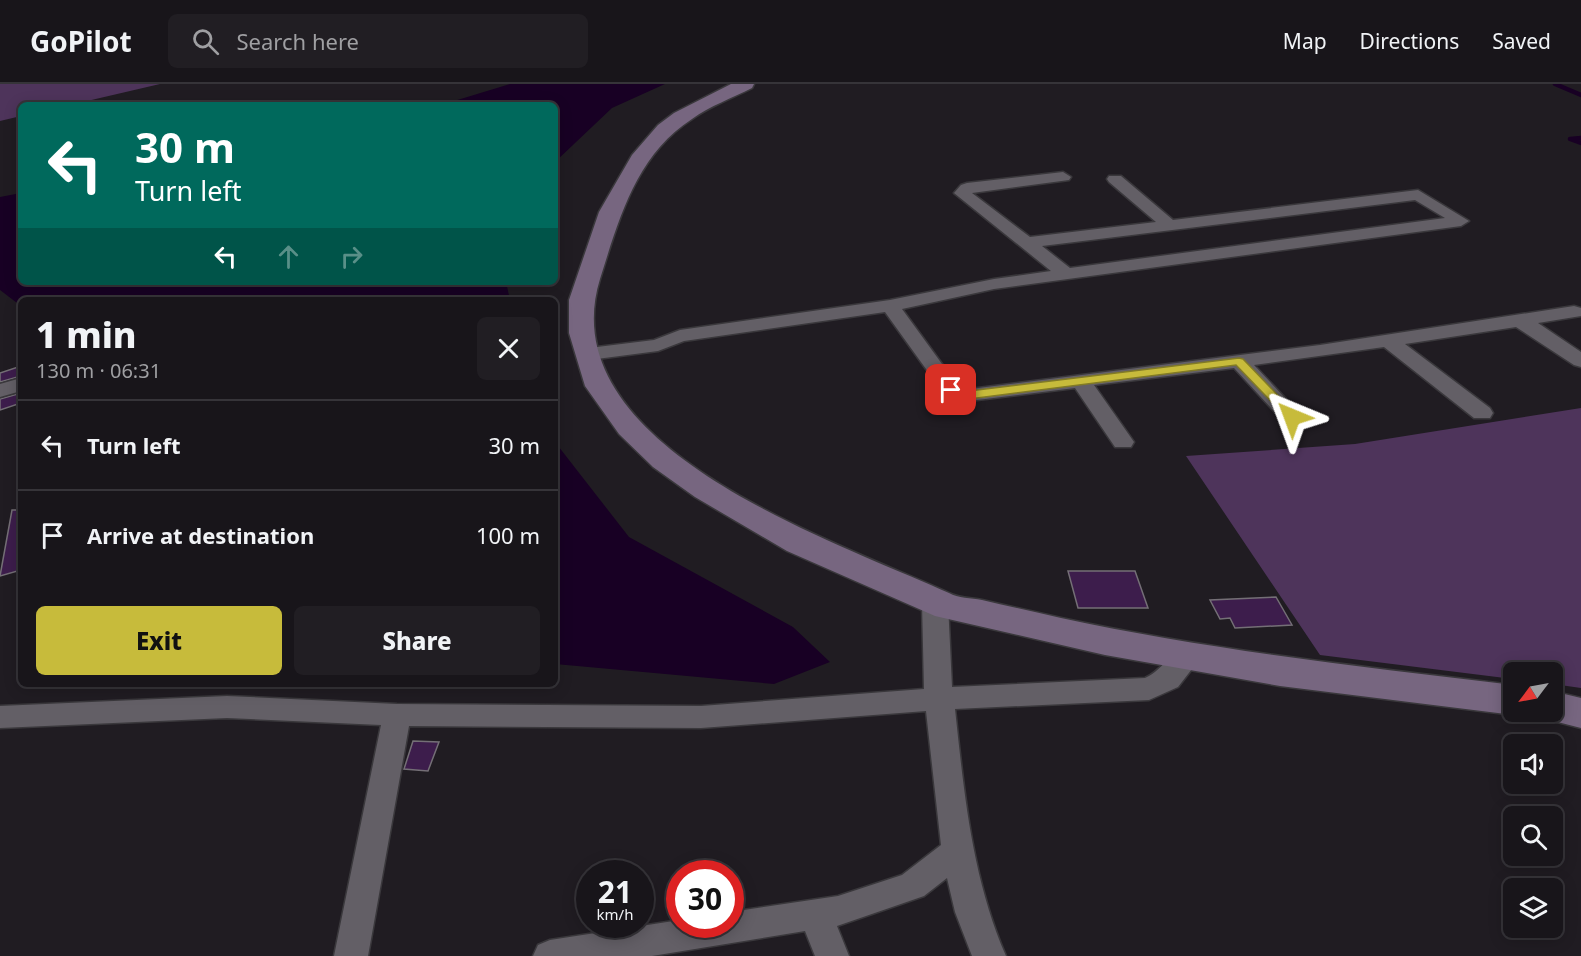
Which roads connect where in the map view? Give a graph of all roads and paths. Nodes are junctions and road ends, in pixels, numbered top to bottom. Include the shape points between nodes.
1 (745, 84) edge
2 (1063, 177) dead end
3 (1115, 178) dead end
4 (1169, 225) junction
5 (1027, 243) junction
6 (1066, 274) junction
7 (894, 312) junction
8 (1574, 312) dead end
9 (1521, 321) junction
10 (1389, 341) junction
11 (589, 354) junction
12 (1239, 361) junction
13 (1581, 361) edge
14 (1081, 381) junction
15 (18, 385) edge
16 (0, 391) edge
17 (1482, 413) dead end
18 (1292, 417) dead end
19 (1123, 442) dead end
20 (935, 603) junction
21 (1188, 656) junction
22 (939, 699) junction
23 (1503, 699) edge
24 (1563, 709) edge
25 (1581, 713) edge
26 (397, 715) junction
27 (0, 717) edge
28 (957, 851) junction
29 (816, 915) junction
30 (351, 956) edge
31 (550, 956) edge
32 (832, 956) edge
33 (989, 956) edge

1 - 11 street via 681,117 655,139 633,166 603,232 580,314
2 - 5 street via 963,190
3 - 4 street
4 - 5 street
4 - 6 street via 1418,195 1461,219
5 - 6 street
6 - 7 street via 994,284
7 - 11 street via 683,350 658,345
7 - 14 street via 951,390 969,395
8 - 9 street
9 - 10 street
9 - 13 street
10 - 12 street
10 - 17 street
11 - 20 street via 602,392 631,431 687,477 810,549
12 - 14 street
12 - 18 street
14 - 19 street
15 - 16 street
20 - 21 street
20 - 22 street via 934,660
21 - 22 street via 1168,680 1149,689
21 - 23 street via 1280,672
22 - 26 street via 701,717
22 - 28 street
24 - 25 street
26 - 27 street via 227,707
26 - 30 street
28 - 29 street via 912,886
28 - 33 street via 965,892
29 - 31 street
29 - 32 street

